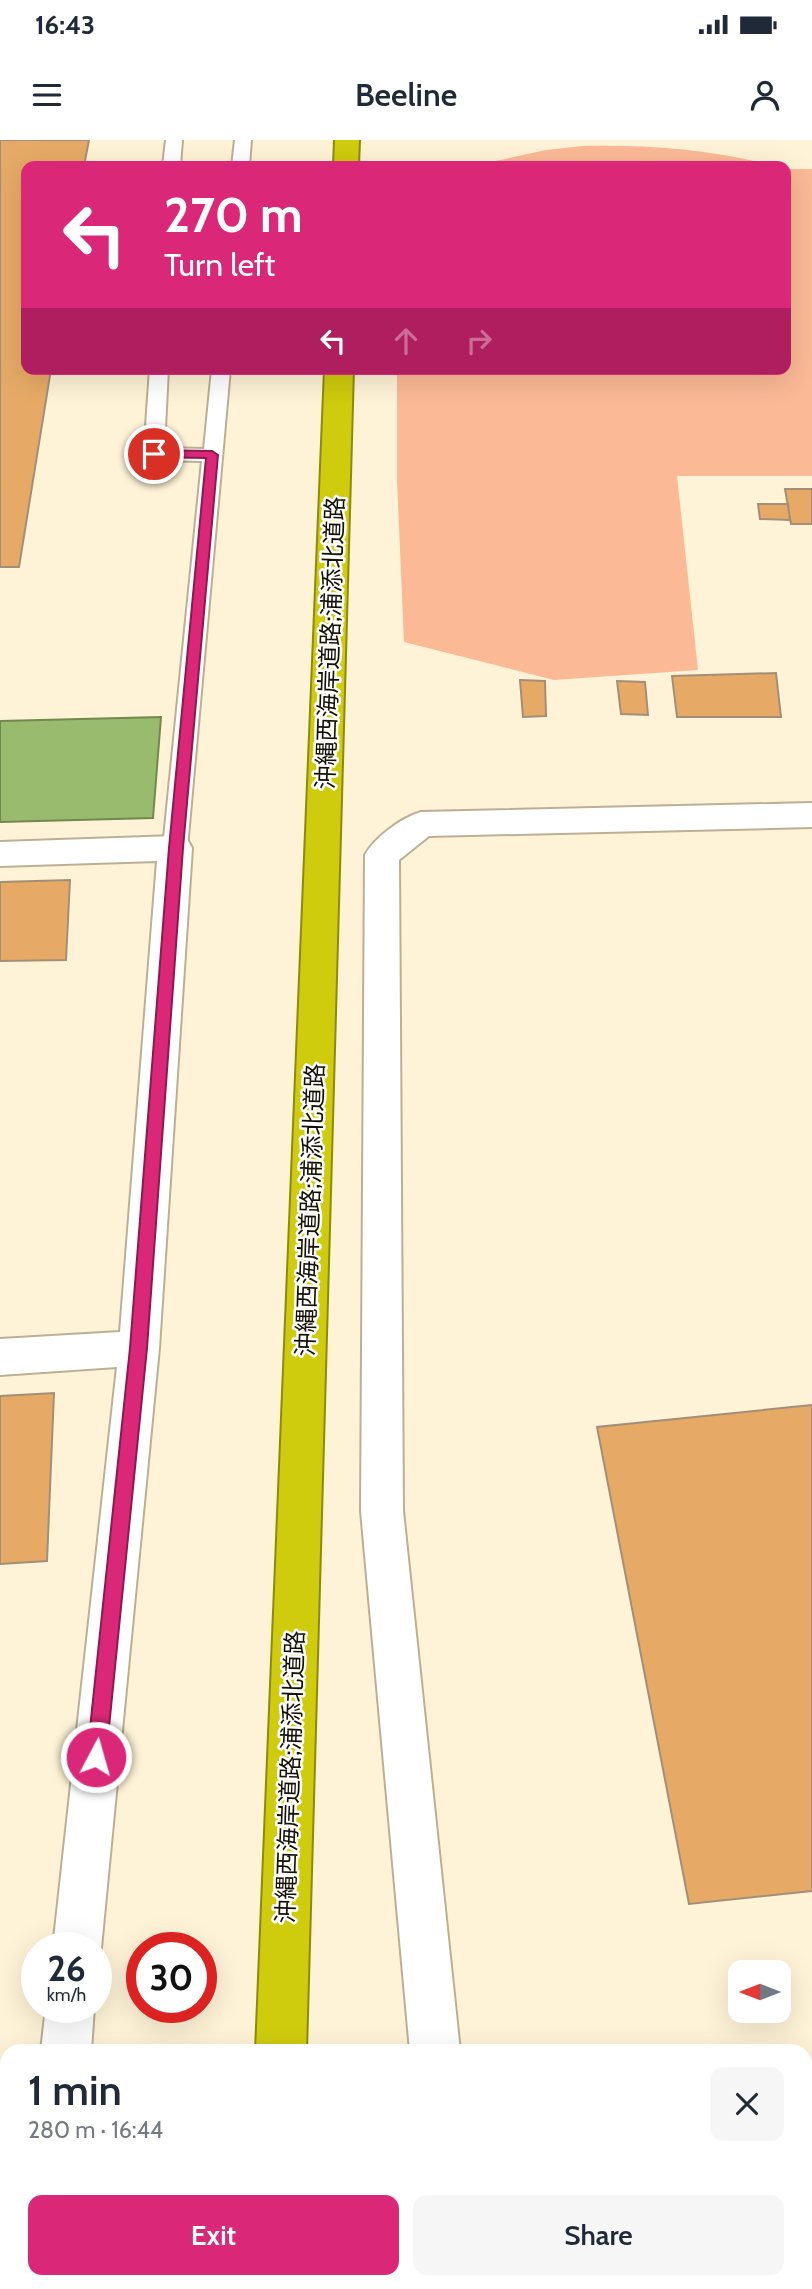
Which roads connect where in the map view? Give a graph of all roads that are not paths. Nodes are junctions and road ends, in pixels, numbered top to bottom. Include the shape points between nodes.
1 (174, 140) edge
2 (243, 140) edge
3 (347, 140) edge
4 (172, 161) edge
5 (241, 161) edge
6 (346, 161) edge
7 (159, 375) edge
8 (220, 375) edge
9 (339, 375) edge
10 (212, 455) junction
11 (812, 815) edge
12 (176, 848) junction
13 (0, 854) edge
14 (139, 1348) junction
15 (0, 1357) edge
16 (79, 1932) edge
17 (69, 2023) edge
18 (67, 2044) edge
19 (281, 2044) edge
20 (434, 2044) edge

1 - 4 lane
2 - 5 lane
3 - 6 highway
7 - 10 lane via 154,454
8 - 10 lane
9 - 19 highway, 沖縄西海岸道路;浦添北道路
10 - 12 lane
11 - 20 street via 421,824 382,855 382,1511
12 - 13 street
12 - 14 street
14 - 15 street
14 - 16 street
17 - 18 street

